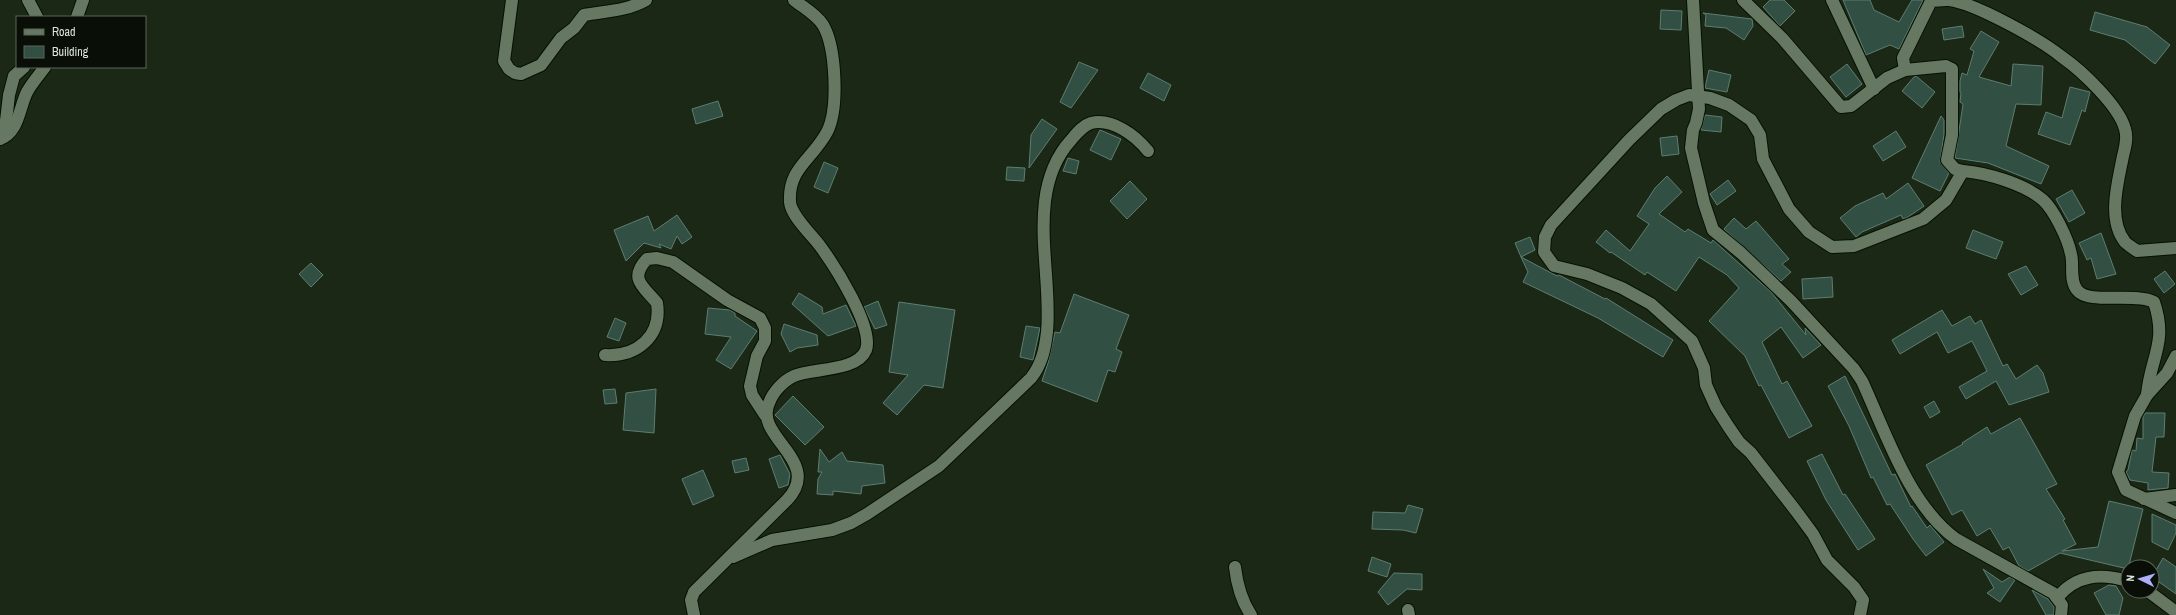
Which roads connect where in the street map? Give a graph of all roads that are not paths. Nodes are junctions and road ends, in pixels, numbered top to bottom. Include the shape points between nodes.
1 (28, 0) edge
2 (83, 0) edge
3 (512, 0) edge
4 (646, 0) edge
5 (794, 0) edge
6 (1693, 0) edge
7 (1744, 0) edge
8 (1832, 0) edge
9 (1948, 0) edge
10 (36, 16) edge
11 (77, 16) edge
12 (23, 68) edge
13 (44, 68) edge
14 (1905, 70) junction
15 (1874, 89) junction
16 (1698, 96) junction
17 (0, 131) edge
18 (0, 139) edge
19 (1148, 151) dead end
20 (1963, 171) junction
21 (2176, 248) edge
22 (605, 355) dead end
23 (2176, 356) edge
24 (2148, 395) junction
25 (765, 415) junction
26 (2176, 495) edge
27 (2143, 499) junction
28 (2176, 513) edge
29 (726, 560) junction
30 (1236, 567) dead end
31 (2120, 580) edge
32 (2057, 598) junction
33 (2159, 599) edge
34 (2176, 612) edge
35 (694, 615) edge
36 (1251, 615) edge
37 (1860, 615) edge
38 (2061, 615) edge

1 - 10 street
2 - 11 street
3 - 4 street via 504,61 509,69 521,74 541,65 561,38 574,28 584,15 627,9
5 - 25 street via 816,16 827,33 835,75 834,102 827,131 795,172 790,189 790,205 835,268 858,309 868,340 866,351 854,362 821,372 795,375 783,383 768,404
6 - 16 street
7 - 15 street via 1782,38 1842,107 1851,106
8 - 15 street
9 - 14 street via 1931,1 1903,58
9 - 21 street via 1979,10 2054,51 2093,84 2112,107 2126,130 2116,205 2117,225 2125,242 2137,251
12 - 17 street via 14,76 6,121
13 - 18 street via 27,91 14,127
14 - 15 street
14 - 20 street via 1946,66 1952,69 1952,135 1947,160 1955,169
16 - 20 street via 1729,105 1751,120 1760,135 1764,159 1789,209 1809,232 1832,247 1854,246 1923,219 1946,200
16 - 32 street via 1698,115 1691,148 1714,232 1741,253 1791,300 1854,368 1915,494 1928,513 1943,529 1973,549 2050,591
16 - 37 street via 1689,95 1661,109 1629,140 1551,226 1545,237 1544,252 1554,266 1587,274 1622,288 1651,304 1692,341 1704,368 1706,385 1716,407 1739,442 1751,453 1796,511 1827,560 1859,593 1863,600
19 - 29 street via 1140,141 1111,123 1100,121 1084,125 1066,145 1054,166 1046,191 1043,227 1047,330 1044,352 1031,378 939,466 867,514 832,530 772,540
20 - 24 street via 1992,176 2044,200 2063,230 2071,253 2074,285 2081,293 2141,298 2154,302 2158,313 2160,344 2149,378
22 - 25 street via 614,356 637,348 652,334 657,322 657,303 639,284 638,274 647,259 657,258 672,262 727,300 760,318 765,328 765,341 757,356 750,386 752,395
23 - 24 street via 2167,373
24 - 27 street via 2135,416 2118,472 2126,490
25 - 29 street via 793,460 798,472 796,488
26 - 27 street
27 - 28 street
29 - 35 street via 694,592 691,600
30 - 36 street via 1237,585
31 - 32 street via 2096,575 2084,578 2066,588
32 - 38 street via 2062,605
33 - 34 street

